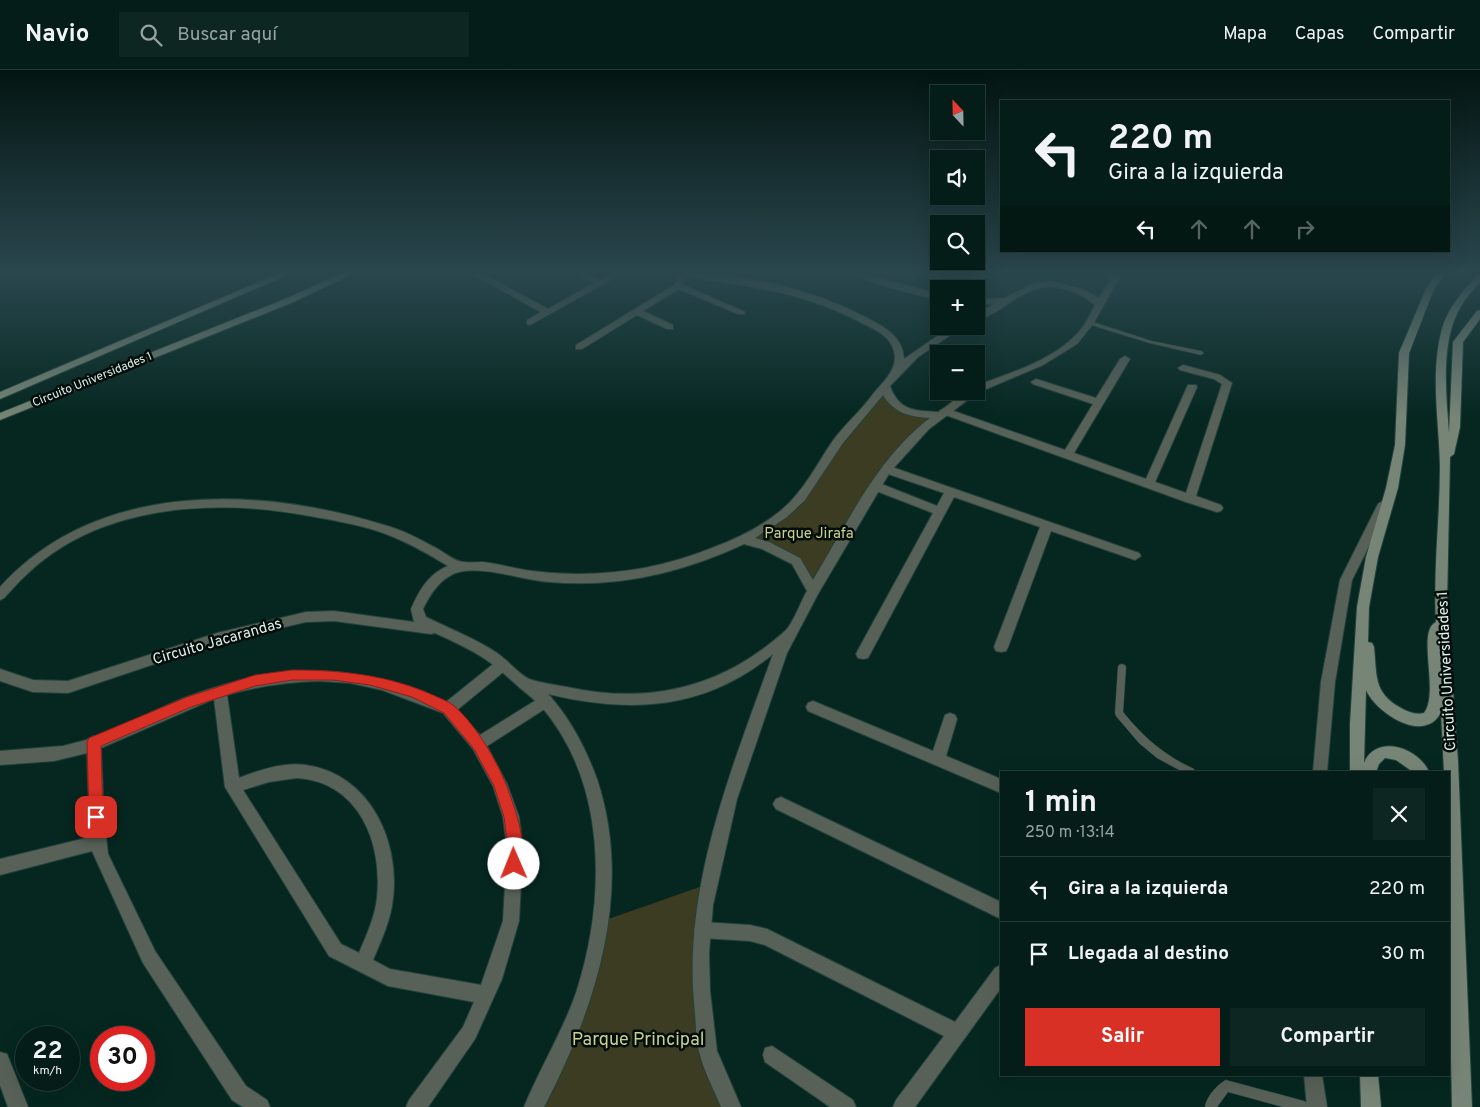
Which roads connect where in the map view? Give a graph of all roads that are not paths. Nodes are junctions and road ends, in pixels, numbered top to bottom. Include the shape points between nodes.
1 (175, 321) edge
2 (236, 321) edge
3 (621, 321) edge
4 (659, 321) edge
5 (867, 321) edge
6 (1415, 321) edge
7 (1450, 321) edge
8 (1473, 321) edge
9 (1090, 323) joint
10 (670, 326) dead end
11 (945, 335) edge
12 (579, 347) dead end
13 (1201, 353) dead end
14 (1125, 358) dead end
15 (1183, 368) dead end
16 (898, 371) junction
17 (1036, 382) dead end
18 (885, 386) junction
19 (985, 387) edge
20 (1192, 387) dead end
21 (0, 396) edge
22 (962, 400) edge
23 (1098, 402) junction
24 (942, 413) junction
25 (0, 416) edge
26 (1068, 455) junction
27 (1446, 466) junction
28 (886, 468) junction
29 (1148, 484) junction
30 (875, 486) junction
31 (1392, 488) junction
32 (951, 491) junction
33 (1190, 499) junction
34 (1216, 508) dead end
35 (940, 511) junction
36 (1047, 525) junction
37 (743, 540) junction
38 (1135, 556) dead end
39 (460, 567) junction
40 (814, 590) junction
41 (0, 595) edge
42 (1441, 606) junction
43 (1363, 607) junction
44 (440, 630) junction
45 (791, 632) junction
46 (1001, 647) dead end
47 (863, 654) dead end
48 (502, 665) junction
49 (1122, 667) dead end
50 (0, 675) edge
51 (524, 684) junction
52 (220, 691) junction
53 (546, 701) junction
54 (813, 707) dead end
55 (448, 709) junction
56 (950, 719) dead end
57 (94, 742) junction
58 (478, 744) junction
59 (0, 758) edge
60 (938, 760) junction
61 (1189, 771) edge
62 (1320, 771) edge
63 (1357, 771) edge
64 (1368, 771) edge
65 (1421, 771) edge
66 (1000, 786) edge
67 (233, 787) junction
68 (781, 804) dead end
69 (99, 842) junction
70 (0, 867) edge
71 (1000, 911) edge
72 (702, 930) junction
73 (1450, 939) edge
74 (363, 964) junction
75 (1456, 965) junction
76 (1000, 975) edge
77 (486, 995) junction
78 (958, 1033) junction
79 (772, 1055) dead end
80 (0, 1060) edge
81 (1313, 1076) edge
82 (1369, 1076) edge
83 (18, 1107) edge
84 (260, 1107) edge
85 (416, 1107) edge
86 (534, 1107) edge
87 (731, 1107) edge
88 (846, 1107) edge
89 (903, 1107) edge
90 (1211, 1107) edge
91 (1304, 1107) edge
92 (1317, 1107) edge
93 (1371, 1107) edge
94 (1462, 1107) edge

1 - 21 main road, Circuito Universidades 1
2 - 25 main road, Circuito Universidades 1
3 - 12 street
4 - 10 street
5 - 16 street via 894,340 901,356
6 - 31 main road via 1404,353 1400,445
7 - 27 main road, Circuito Universidades 1 via 1440,371
8 - 27 main road via 1458,342 1455,427
9 - 13 lane
9 - 19 street via 1075,342 1031,367
11 - 16 street, Circuito Jacarandas
14 - 23 street
15 - 33 street via 1227,383
16 - 18 street, Circuito Jacarandas
17 - 23 street
18 - 24 street via 888,399 912,414
18 - 37 street, Circuito Jacarandas via 837,444 812,484 794,504
20 - 29 street
22 - 24 street
23 - 26 street
24 - 26 street
24 - 28 street
26 - 29 street
27 - 42 main road, Circuito Universidades 1
28 - 30 street
28 - 32 street
29 - 33 street
30 - 35 street
30 - 40 street
31 - 43 main road via 1372,557
31 - 62 street via 1346,580 1328,682
32 - 35 street
32 - 36 street
33 - 34 street
35 - 47 street
36 - 38 street
36 - 46 street
37 - 39 street, Circuito Jacarandas via 678,566 639,574 562,579 480,566
37 - 40 street via 765,545 796,561
39 - 41 street, Circuito Jacarandas via 402,535 359,522 283,507 204,503 143,512 76,534 30,562
39 - 44 street, Circuito Jacarandas via 448,570 436,579 417,609 420,620
40 - 45 street
42 - 43 main road via 1434,644 1435,708 1433,714 1419,720 1398,715 1374,695
42 - 75 main road, Circuito Universidades 1 via 1451,761
43 - 63 main road
44 - 48 street, Circuito Jacarandas via 488,654
44 - 50 street, Circuito Jacarandas via 342,617 306,616 217,638 68,687 20,685
45 - 51 street, Circuito Jacarandas via 742,670 708,687 673,696 628,701 587,697
45 - 72 street via 780,653 729,799
48 - 51 street, Circuito Jacarandas
48 - 55 street
49 - 61 lane via 1119,713 1156,754
51 - 53 street, Circuito Jacarandas
52 - 55 street via 255,680 292,675 333,675 370,680 414,693
52 - 57 street
52 - 67 street
53 - 58 street
53 - 86 street, Circuito Jacarandas via 573,739 588,771 601,821 604,867 600,922 589,978 573,1024
54 - 60 street
55 - 58 street
56 - 60 street
57 - 59 street via 72,750
57 - 69 street
58 - 77 street via 500,784 511,817 515,848 511,922
60 - 66 street
64 - 65 main road via 1371,760 1383,752 1404,756
67 - 74 street via 335,950
67 - 74 street via 272,773 308,772 336,781 358,800 377,828 385,865 385,898
68 - 71 street
69 - 70 street
69 - 84 street via 100,855 149,957 239,1093
72 - 78 street via 750,932 767,937
72 - 87 street via 700,991 708,1051
73 - 75 main road
74 - 77 street via 388,977
75 - 94 main road, Circuito Universidades 1
76 - 78 street
77 - 85 street via 469,1033
78 - 89 street
79 - 88 street
80 - 83 street
81 - 92 street
82 - 93 main road
90 - 91 lane via 1226,1086

